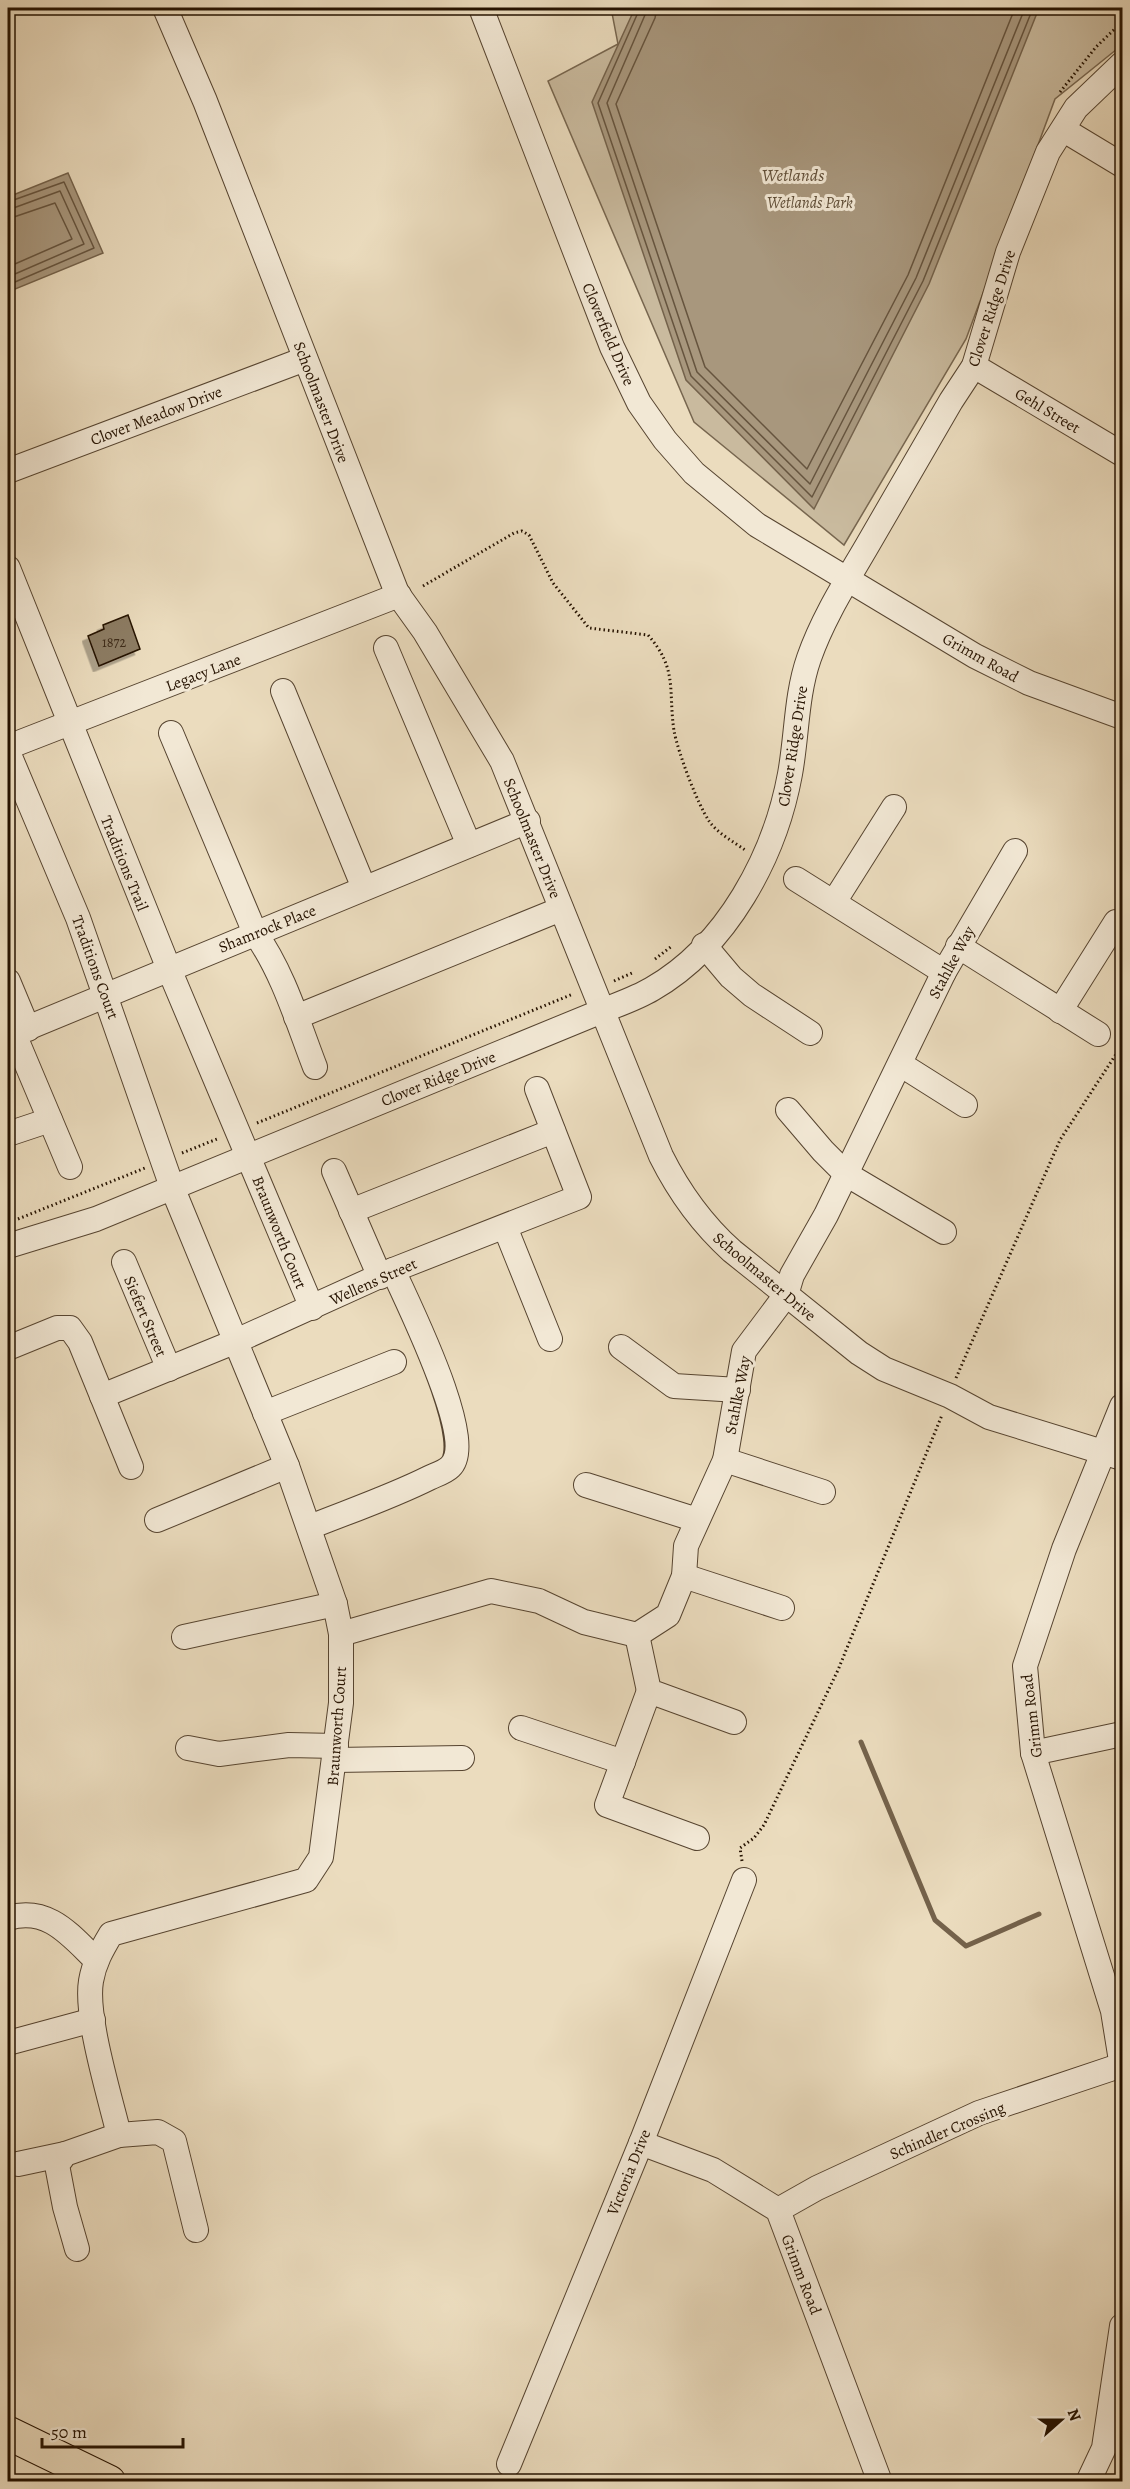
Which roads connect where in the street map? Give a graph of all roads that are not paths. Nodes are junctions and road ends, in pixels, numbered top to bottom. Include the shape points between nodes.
1 (165, 8) edge
2 (481, 8) edge
3 (1122, 64) edge
4 (1064, 130) junction
5 (1122, 165) edge
6 (305, 359) junction
7 (974, 366) junction
8 (1122, 454) edge
9 (8, 471) edge
10 (8, 568) edge
11 (848, 578) junction
12 (399, 595) junction
13 (386, 648) dead end
14 (282, 691) dead end
15 (1122, 717) edge
16 (69, 725) junction
17 (171, 733) dead end
18 (8, 747) edge
19 (8, 752) edge
20 (894, 807) dead end
21 (528, 821) junction
22 (470, 845) junction
23 (1015, 850) dead end
24 (796, 879) dead end
25 (364, 888) junction
26 (834, 902) junction
27 (561, 909) junction
28 (1116, 922) dead end
29 (255, 933) junction
30 (704, 945) junction
31 (958, 946) junction
32 (169, 969) junction
33 (944, 972) junction
34 (8, 981) edge
35 (106, 994) junction
36 (602, 1011) junction
37 (1060, 1011) junction
38 (296, 1017) junction
39 (16, 1033) edge
40 (810, 1033) dead end
41 (1098, 1034) dead end
42 (900, 1064) junction
43 (315, 1068) dead end
44 (537, 1089) dead end
45 (966, 1105) dead end
46 (788, 1110) dead end
47 (50, 1120) junction
48 (554, 1131) junction
49 (8, 1134) edge
50 (249, 1156) junction
51 (70, 1167) dead end
52 (334, 1170) dead end
53 (846, 1174) junction
54 (172, 1187) junction
55 (351, 1211) junction
56 (505, 1227) junction
57 (944, 1232) dead end
58 (8, 1246) edge
59 (124, 1262) dead end
60 (386, 1274) junction
61 (786, 1295) junction
62 (312, 1308) junction
63 (550, 1339) dead end
64 (234, 1342) junction
65 (621, 1347) dead end
66 (8, 1348) edge
67 (394, 1362) dead end
68 (169, 1369) junction
69 (738, 1390) junction
70 (102, 1396) junction
71 (1122, 1406) edge
72 (265, 1413) junction
73 (1113, 1456) edge
74 (725, 1460) junction
75 (287, 1466) junction
76 (131, 1467) dead end
77 (586, 1485) dead end
78 (824, 1492) dead end
79 (158, 1520) dead end
80 (697, 1520) junction
81 (310, 1527) junction
82 (684, 1576) junction
83 (335, 1604) junction
84 (782, 1608) dead end
85 (341, 1634) junction
86 (637, 1635) junction
87 (184, 1637) dead end
88 (649, 1691) junction
89 (734, 1722) dead end
90 (521, 1728) dead end
91 (1122, 1734) edge
92 (188, 1748) dead end
93 (335, 1753) junction
94 (1033, 1753) junction
95 (462, 1758) dead end
96 (623, 1762) junction
97 (698, 1838) dead end
98 (744, 1880) road end
99 (8, 1918) edge
100 (96, 1960) junction
101 (93, 2020) junction
102 (8, 2043) edge
103 (1122, 2066) edge
104 (119, 2135) junction
105 (641, 2143) junction
106 (65, 2154) junction
107 (18, 2164) dead end
108 (778, 2210) junction
109 (196, 2230) dead end
110 (77, 2249) dead end
111 (1122, 2326) edge
112 (8, 2433) edge
113 (8, 2457) edge
114 (509, 2464) dead end
115 (73, 2481) edge
116 (109, 2481) edge
117 (880, 2481) edge
118 (1088, 2481) edge

1 - 6 street, Schoolmaster Drive
2 - 11 street, Cloverfield Drive via 612,347 639,403 672,448 723,500 756,525
3 - 4 street, Clover Ridge Drive via 1076,108
4 - 5 street
4 - 7 street, Clover Ridge Drive via 1048,152 1008,252
6 - 9 street, Clover Meadow Drive
6 - 12 street, Schoolmaster Drive
7 - 8 street, Gehl Street
7 - 11 street, Clover Ridge Drive
10 - 16 street, Traditions Trail
11 - 15 street, Grimm Road via 1000,670
11 - 30 street, Clover Ridge Drive via 808,659 784,803 767,854 748,890
12 - 16 street, Legacy Lane
12 - 21 street, Schoolmaster Drive via 502,761
13 - 22 street
14 - 25 street
16 - 18 street, Legacy Lane
16 - 32 street, Traditions Trail
17 - 29 street
19 - 35 street, Traditions Court
20 - 26 street
21 - 22 street, Shamrock Place
21 - 27 street, Schoolmaster Drive
22 - 25 street, Shamrock Place
23 - 31 street, Stahlke Way
24 - 26 street
25 - 29 street, Shamrock Place
26 - 33 street
27 - 36 street, Schoolmaster Drive
27 - 38 street
28 - 37 street
29 - 32 street, Shamrock Place
29 - 38 street via 265,946
30 - 36 street, Clover Ridge Drive via 652,989
30 - 40 street via 752,995
31 - 33 street, Stahlke Way
31 - 37 street
32 - 35 street, Shamrock Place
32 - 50 street, Traditions Trail
33 - 42 street, Stahlke Way
34 - 39 street
35 - 39 street, Shamrock Place
35 - 54 street, Traditions Court
36 - 50 street, Clover Ridge Drive
36 - 61 street, Schoolmaster Drive via 675,1184 715,1236
37 - 41 street
38 - 43 street
39 - 47 street
42 - 45 street
42 - 53 street, Stahlke Way
44 - 48 street
46 - 53 street
47 - 49 street
47 - 51 street
48 - 55 street
48 - 56 street, Wellens Street via 579,1197
50 - 54 street, Clover Ridge Drive
50 - 62 street, Braunworth Court
52 - 55 street
53 - 57 street
53 - 61 street, Stahlke Way via 792,1275
54 - 58 street, Clover Ridge Drive via 96,1219
54 - 64 street, Braunworth Court
55 - 60 street
56 - 60 street, Wellens Street
56 - 63 street
59 - 68 street, Siefert Street
60 - 62 street, Wellens Street
60 - 81 street via 445,1395 457,1432 458,1454 450,1467 414,1485
61 - 69 street, Stahlke Way via 744,1351
61 - 73 street, Schoolmaster Drive via 884,1369 950,1396 989,1418
62 - 64 street, Wellens Street
64 - 68 street, Wellens Street
64 - 72 street, Braunworth Court
65 - 69 street via 674,1386
66 - 70 street via 57,1328 70,1328 80,1342
67 - 72 street
68 - 70 street, Siefert Street
69 - 74 street, Stahlke Way
70 - 76 street
71 - 73 street, Grimm Road
72 - 75 street, Braunworth Court
73 - 94 street, Grimm Road via 1064,1549 1025,1666
74 - 78 street
74 - 80 street, Stahlke Way
75 - 79 street
75 - 81 street, Braunworth Court
77 - 80 street
80 - 82 street, Stahlke Way via 686,1546
81 - 83 street, Braunworth Court
82 - 84 street
82 - 86 street, Stahlke Way via 668,1614
83 - 85 street, Braunworth Court
83 - 87 street
85 - 86 street via 491,1591 539,1601 584,1622
85 - 93 street, Braunworth Court via 341,1703
86 - 88 street
88 - 89 street
88 - 96 street
90 - 96 street
91 - 94 street
92 - 93 street via 219,1754 289,1745
93 - 95 street
93 - 100 street, Braunworth Court via 321,1857 306,1880 111,1934
94 - 103 street, Grimm Road via 1113,2011
96 - 97 street via 607,1805
98 - 105 street, Victoria Drive
99 - 100 street via 20,1914 42,1916 67,1932
100 - 101 street, Braunworth Court via 91,1983
101 - 102 street
101 - 104 street, Braunworth Court
103 - 108 street, Schindler Crossing via 979,2113
104 - 106 street
104 - 109 street via 158,2132 174,2141
105 - 108 street via 713,2170
105 - 114 street, Victoria Drive
106 - 107 street
106 - 110 street via 57,2165
108 - 117 street, Grimm Road
111 - 118 street via 1104,2448
112 - 116 highway
113 - 115 highway

